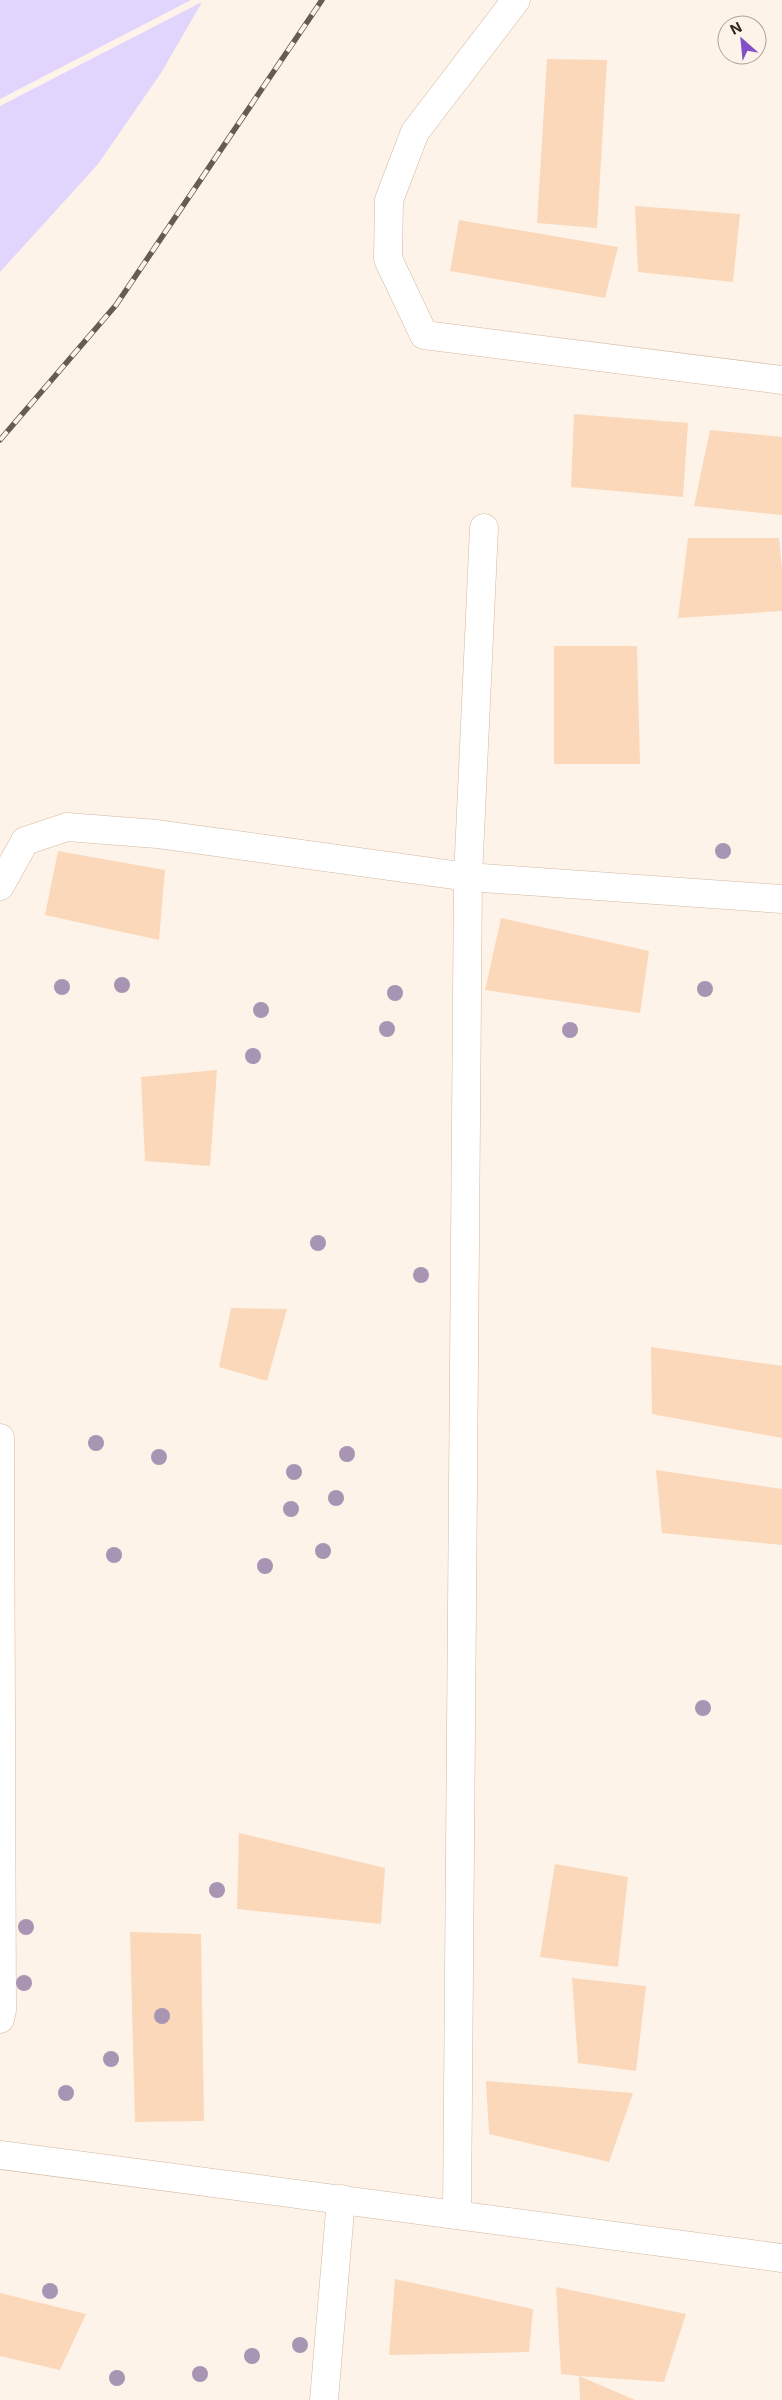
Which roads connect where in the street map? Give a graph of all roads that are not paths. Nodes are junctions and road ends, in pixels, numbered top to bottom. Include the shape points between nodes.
1 (516, 0) edge
2 (782, 380) edge
3 (484, 528) dead end
4 (468, 877) junction
5 (0, 886) edge
6 (782, 899) edge
7 (0, 1438) edge
8 (0, 2019) edge
9 (0, 2155) edge
10 (341, 2199) junction
11 (457, 2214) junction
12 (782, 2258) edge
13 (324, 2400) edge

1 - 2 street via 415,132 389,200 388,260 424,335
3 - 4 street
4 - 5 street via 157,834 67,827 25,841
4 - 6 street
4 - 11 street
7 - 8 street
9 - 10 street
10 - 11 street
10 - 13 street
11 - 12 street

